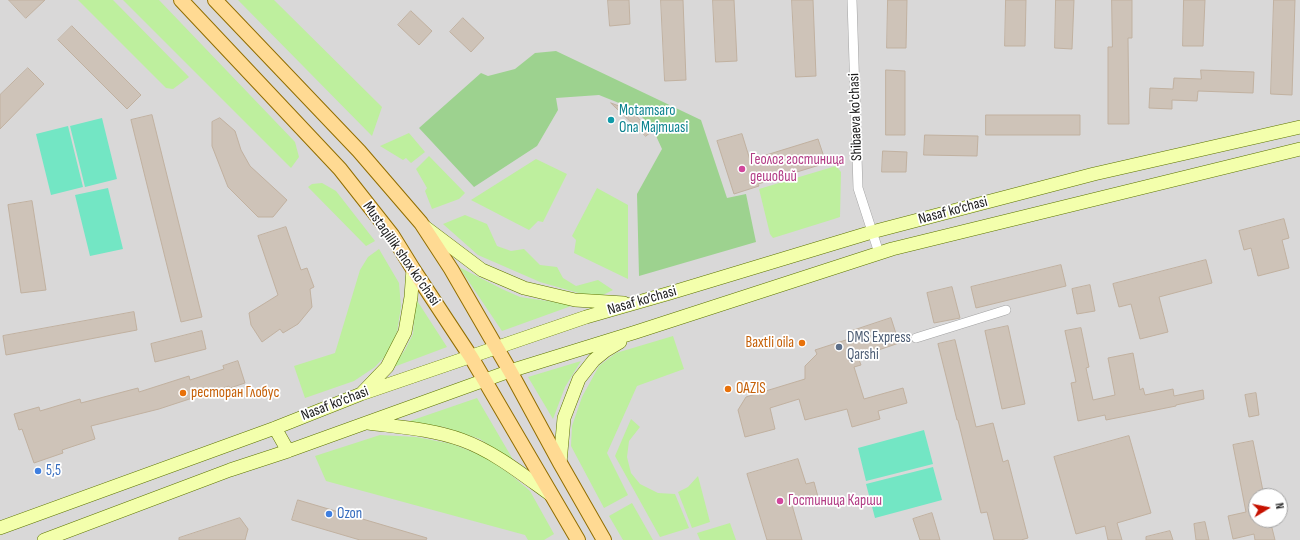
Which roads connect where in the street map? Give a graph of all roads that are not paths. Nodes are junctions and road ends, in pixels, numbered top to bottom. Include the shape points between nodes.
1 (181, 0) edge
2 (215, 0) edge
3 (852, 0) edge
4 (1300, 126) edge
5 (1300, 149) edge
6 (421, 224) junction
7 (872, 232) junction
8 (879, 253) junction
9 (413, 269) junction
10 (634, 304) junction
11 (1006, 310) dead end
12 (636, 332) junction
13 (916, 338) dead end
14 (496, 348) junction
15 (471, 357) junction
16 (510, 371) junction
17 (484, 381) junction
18 (361, 394) junction
19 (366, 423) junction
20 (274, 428) junction
21 (288, 451) junction
22 (560, 463) junction
23 (552, 495) junction
24 (0, 528) edge
25 (44, 540) edge
26 (578, 540) edge
27 (604, 540) edge

1 - 9 main road, Mustaqillik shox ko'chasi via 340,169 392,235
2 - 6 main road, Mustaqillik shox ko'chasi via 359,151
3 - 7 street, Shibaeva ko'chasi via 858,188
4 - 7 main road, Nasaf ko‘chasi via 1094,174
5 - 8 main road, Nasaf ko‘chasi
6 - 10 main road via 482,270 524,288 575,300
6 - 14 main road, Mustaqillik shox ko'chasi via 451,269
7 - 8 street, Shibaeva ko'chasi
7 - 10 main road, Nasaf ko‘chasi
8 - 12 main road, Nasaf ko‘chasi
9 - 15 main road, Mustaqillik shox ko'chasi
9 - 18 main road via 404,332 387,367
10 - 14 main road, Nasaf ko‘chasi via 586,317
11 - 13 street
12 - 16 main road, Nasaf ko‘chasi
12 - 22 main road via 594,360 580,379 564,418
14 - 15 main road, Nasaf ko‘chasi
14 - 16 main road, Mustaqillik shox ko'chasi
15 - 17 main road, Mustaqillik shox ko'chasi
15 - 18 main road, Nasaf ko‘chasi
16 - 17 main road, Nasaf ko‘chasi
16 - 22 main road, Mustaqillik shox ko'chasi
17 - 19 main road, Nasaf ko‘chasi
17 - 23 main road, Mustaqillik shox ko'chasi
18 - 20 main road, Nasaf ko‘chasi
19 - 21 main road, Nasaf ko‘chasi
19 - 23 main road via 432,433 463,441 498,458
20 - 21 main road
20 - 24 main road, Nasaf ko‘chasi
21 - 25 main road, Nasaf ko‘chasi via 230,470
22 - 27 main road, Mustaqillik shox ko'chasi
23 - 26 main road, Mustaqillik shox ko'chasi

